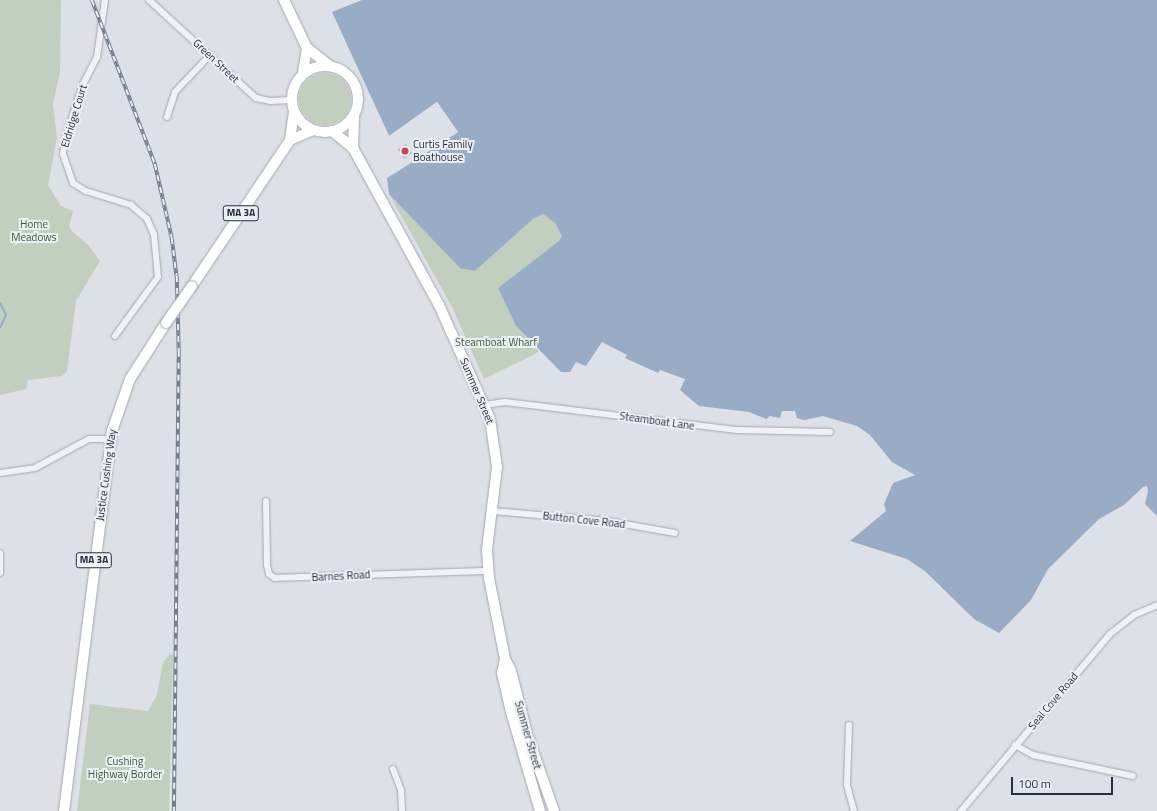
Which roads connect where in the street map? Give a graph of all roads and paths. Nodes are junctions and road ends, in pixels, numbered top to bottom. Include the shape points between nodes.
1 (105, 0) edge
2 (148, 0) edge
3 (284, 0) edge
4 (306, 48) junction
5 (210, 55) junction
6 (330, 66) junction
7 (303, 73) junction
8 (291, 100) junction
9 (294, 112) junction
10 (354, 114) junction
11 (166, 117) dead end
12 (313, 130) junction
13 (332, 131) junction
14 (290, 140) junction
15 (353, 148) junction
16 (115, 336) dead end
17 (484, 405) junction
18 (830, 432) dead end
19 (110, 440) junction
20 (0, 473) edge
21 (266, 501) dead end
22 (493, 511) junction
23 (675, 533) dead end
24 (0, 554) edge
25 (488, 570) junction
26 (0, 573) edge
27 (1157, 606) edge
28 (505, 659) junction
29 (849, 725) dead end
30 (1015, 745) junction
31 (393, 769) dead end
32 (1133, 776) dead end
33 (64, 811) edge
34 (402, 811) edge
35 (540, 811) edge
36 (554, 811) edge
37 (854, 811) edge
38 (961, 811) edge

1 - 16 street, Eldridge Court via 96,57 83,84 65,138 63,154 73,183 86,191 131,205 147,219 154,234 158,277
2 - 5 street, Green Street
3 - 4 main road
4 - 6 main road
4 - 7 main road
5 - 8 street, Green Street via 256,98 268,101
5 - 11 street via 175,92
6 - 7 main road
6 - 10 main road via 345,73 356,87 358,101
7 - 8 main road via 296,82
8 - 9 main road, MA 3A
9 - 12 main road
9 - 14 main road, Justice Cushing Way / MA 3A
10 - 13 main road
10 - 15 main road
12 - 13 main road
12 - 14 main road
13 - 15 main road, Summer Street
14 - 19 main road, Justice Cushing Way / MA 3A, bridge via 130,379
15 - 17 main road, Summer Street via 439,305
17 - 18 street, Steamboat Lane via 505,402 730,429
17 - 22 main road, Summer Street via 496,449
19 - 20 street via 89,439 35,468
19 - 33 main road, Justice Cushing Way / MA 3A
21 - 25 street, Barnes Road via 267,565 269,574 275,578
22 - 23 street, Button Cove Road via 607,521
22 - 25 main road, Summer Street
24 - 26 street
25 - 28 main road, Summer Street
27 - 30 street, Seal Cove Road via 1134,615 1115,630
28 - 35 main road, Summer Street via 502,673 510,712
28 - 36 main road, Summer Street via 511,671 528,737
29 - 37 street via 847,784
30 - 32 street via 1033,755
30 - 38 street, Seal Cove Road
31 - 34 street via 401,790

